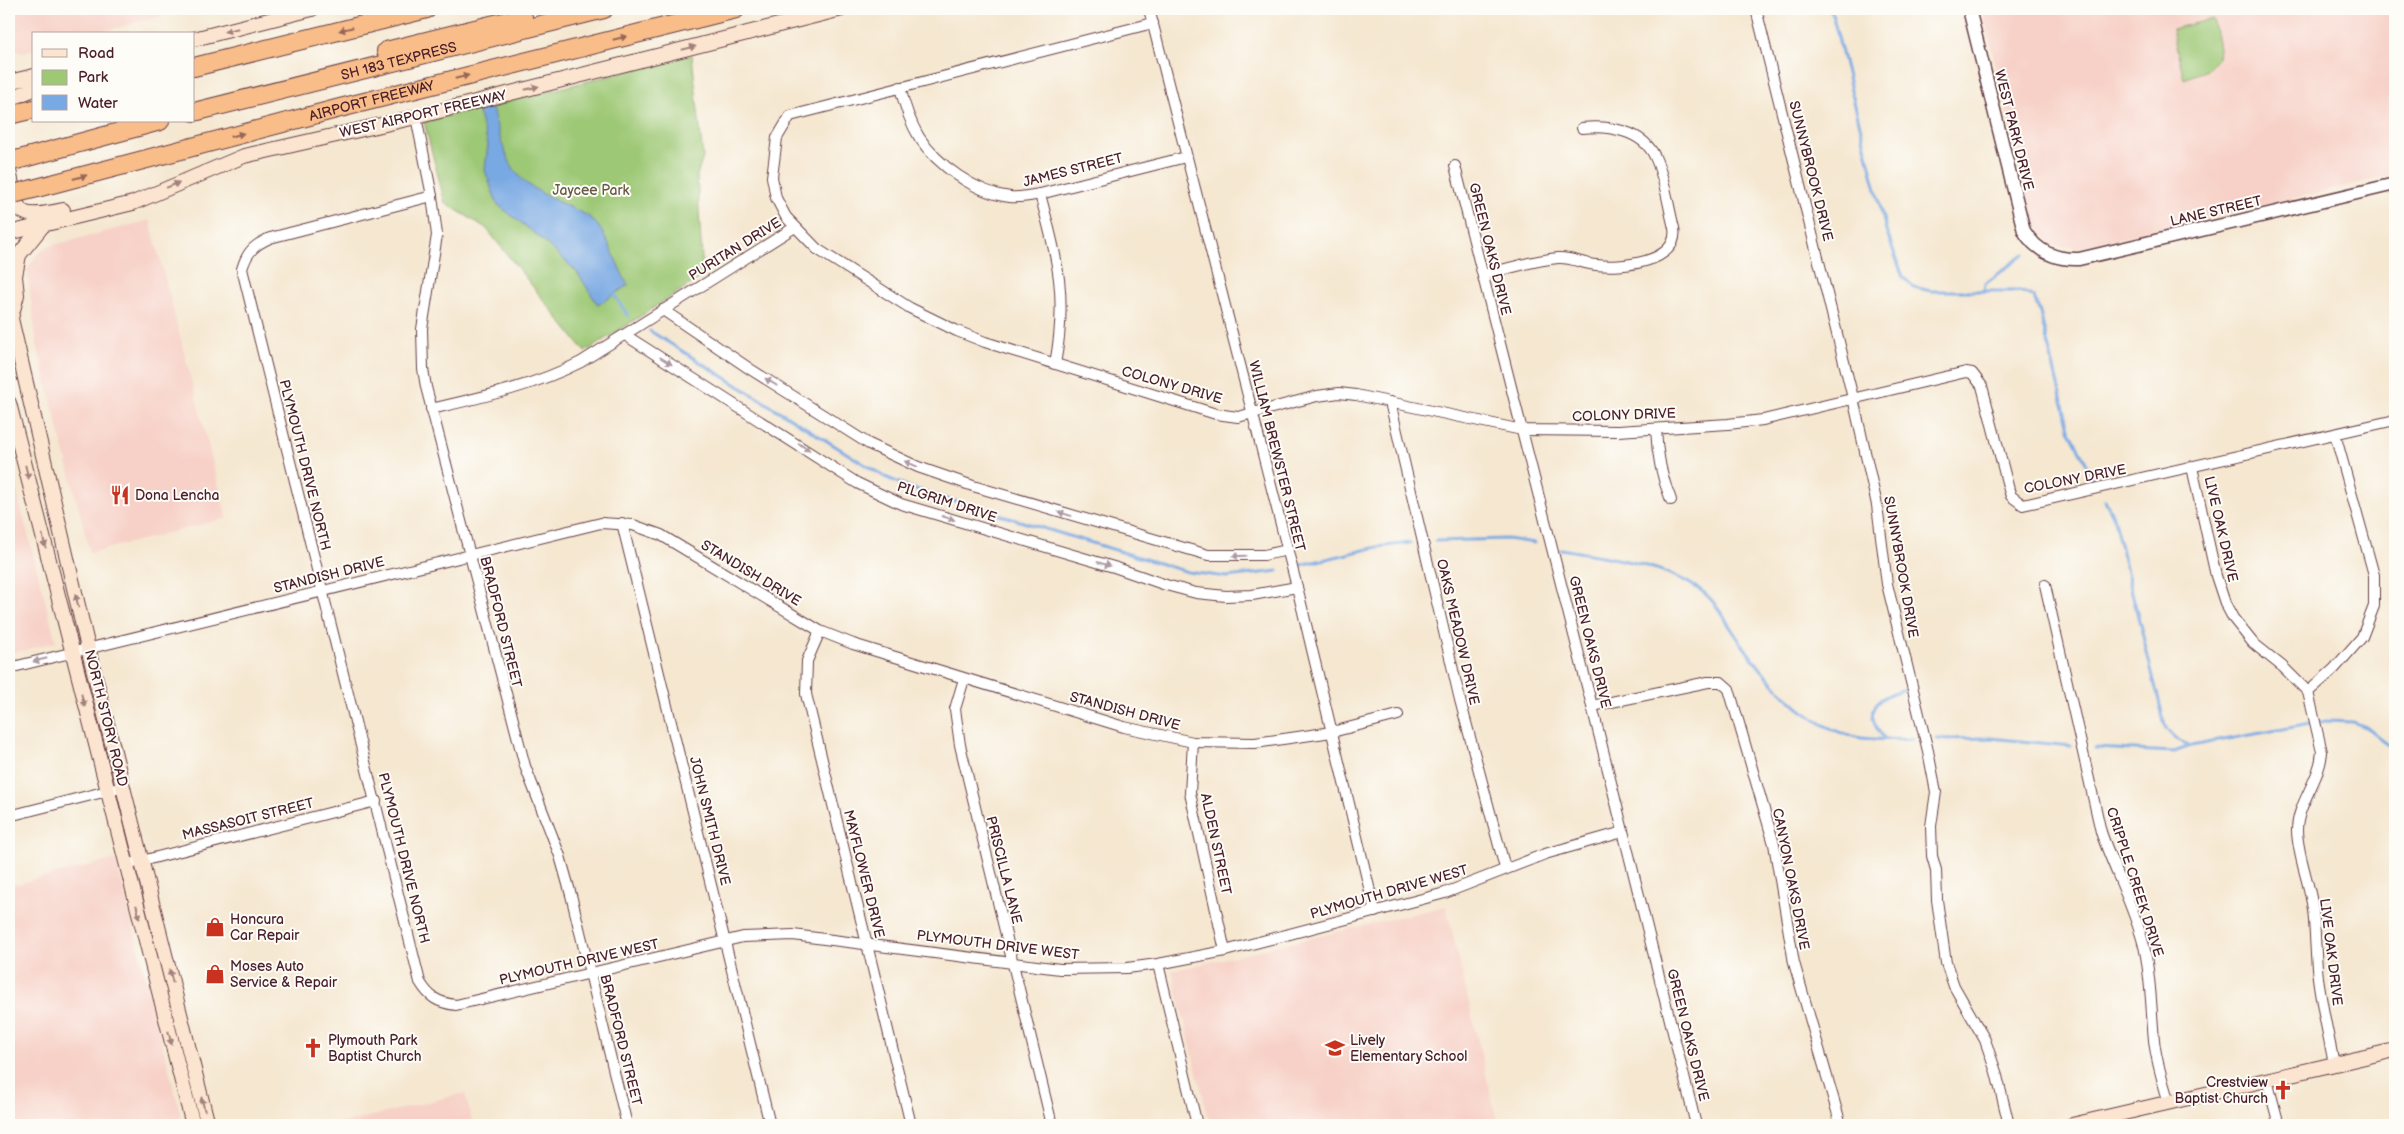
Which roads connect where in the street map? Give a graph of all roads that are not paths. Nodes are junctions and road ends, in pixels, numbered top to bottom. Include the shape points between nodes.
1 (312, 9) edge
2 (427, 9) edge
3 (555, 9) edge
4 (604, 9) edge
5 (736, 9) edge
6 (842, 9) edge
7 (1149, 9) edge
8 (1756, 9) edge
9 (1969, 9) edge
10 (1153, 23) junction
11 (195, 39) edge
12 (195, 67) edge
13 (9, 74) edge
14 (32, 75) edge
15 (32, 76) edge
16 (9, 82) edge
17 (900, 87) junction
18 (32, 90) edge
19 (9, 99) edge
20 (195, 101) edge
21 (195, 112) edge
22 (416, 117) junction
23 (114, 122) edge
24 (156, 122) edge
25 (1582, 128) dead end
26 (9, 150) edge
27 (28, 151) junction
28 (1186, 157) junction
29 (9, 162) edge
30 (1455, 166) dead end
31 (9, 170) edge
32 (2395, 184) edge
33 (1040, 194) junction
34 (9, 195) edge
35 (147, 196) junction
36 (432, 196) junction
37 (44, 224) junction
38 (795, 227) junction
39 (9, 233) edge
40 (2044, 252) joint
41 (1483, 275) junction
42 (663, 310) junction
43 (10, 314) edge
44 (625, 334) junction
45 (1055, 364) junction
46 (1852, 398) junction
47 (9, 402) edge
48 (1390, 402) junction
49 (431, 409) junction
50 (1253, 413) junction
51 (2395, 420) edge
52 (1656, 429) junction
53 (1522, 430) junction
54 (2335, 434) junction
55 (2192, 467) junction
56 (1671, 500) dead end
57 (622, 523) junction
58 (1288, 550) junction
59 (470, 554) junction
60 (2045, 584) dead end
61 (1297, 587) junction
62 (322, 591) junction
63 (820, 631) junction
64 (88, 648) junction
65 (71, 652) junction
66 (9, 668) edge
67 (964, 678) junction
68 (2308, 692) junction
69 (1592, 706) junction
70 (1398, 715) dead end
71 (1332, 732) junction
72 (1193, 742) junction
73 (123, 787) junction
74 (107, 791) junction
75 (376, 801) junction
76 (9, 816) edge
77 (1623, 832) junction
78 (142, 860) junction
79 (126, 864) junction
80 (1505, 868) junction
81 (1375, 912) junction
82 (725, 942) junction
83 (866, 942) junction
84 (1225, 951) junction
85 (1012, 962) junction
86 (1158, 964) junction
87 (591, 974) junction
88 (449, 1004) joint
89 (2395, 1050) edge
90 (2334, 1064) junction
91 (2267, 1080) junction
92 (2169, 1103) junction
93 (193, 1125) edge
94 (208, 1125) edge
95 (627, 1125) edge
96 (770, 1125) edge
97 (911, 1125) edge
98 (1052, 1125) edge
99 (1197, 1125) edge
100 (1696, 1125) edge
101 (1841, 1125) edge
102 (2009, 1125) edge
103 (2072, 1125) edge
104 (2280, 1125) edge

1 -> 11 main road
2 -> 12 highway
3 - 20 highway, SH 183 TEXPRESS
4 - 21 highway, SH 183 TEXPRESS
34 -> 5 highway, AIRPORT FREEWAY, bridge
22 -> 6 main road, WEST AIRPORT FREEWAY
7 - 10 street, WILLIAM BREWSTER STREET
8 - 46 street, SUNNYBROOK DRIVE
9 - 40 street, WEST PARK DRIVE via 2019,215 2028,238
10 - 17 street, PURITAN DRIVE
10 - 28 street, WILLIAM BREWSTER STREET
13 - 14 main road
15 - 16 main road
17 - 33 street, JAMES STREET via 919,137 951,169 985,190 1000,195 1019,198
17 - 38 street, PURITAN DRIVE via 790,116 777,138 772,177 776,198
18 - 19 main road
35 -> 22 main road, WEST AIRPORT FREEWAY via 244,156
22 - 36 street, BRADFORD STREET
23 - 27 highway
24 - 27 highway
25 - 41 street via 1619,128 1653,152 1674,228 1675,240 1671,249 1651,259 1618,266 1596,266 1569,258 1556,258
26 - 27 highway
27 - 29 highway
28 - 33 street, JAMES STREET
28 - 50 street, WILLIAM BREWSTER STREET
30 - 41 street, GREEN OAKS DRIVE
31 - 35 main road via 19,208 35,216 130,195
32 - 40 street, LANE STREET via 2079,259 2060,259
33 - 45 street via 1058,261 1062,291 1061,328
35 - 37 main road, WEST AIRPORT FREEWAY via 133,203
36 - 49 street, BRADFORD STREET via 437,235 422,348
36 - 62 street, PLYMOUTH DRIVE NORTH via 270,238 254,245 245,258 242,269
37 - 39 main road, WEST AIRPORT FREEWAY
37 - 43 main road via 19,255 15,276 17,295
38 - 42 street, PURITAN DRIVE
38 - 45 street, COLONY DRIVE via 817,249 910,308 985,342
41 - 53 street, GREEN OAKS DRIVE
42 - 44 street, PURITAN DRIVE
58 -> 42 street, PILGRIM DRIVE via 1208,556 918,467 869,444
64 -> 43 main road, NORTH STORY ROAD
44 - 49 street, PURITAN DRIVE via 547,379
44 -> 61 street, PILGRIM DRIVE via 858,483 901,504 1196,593 1243,595
45 - 50 street, COLONY DRIVE via 1216,414 1238,417
46 - 52 street, COLONY DRIVE via 1763,420
46 - 55 street, COLONY DRIVE via 1972,373 1982,386 2011,496 2023,505
46 - 102 street, SUNNYBROOK DRIVE via 1877,505 1887,584 1936,792 1931,826 1932,856 1946,963 1954,986 1986,1040
47 -> 65 main road, NORTH STORY ROAD
48 - 50 street, COLONY DRIVE via 1339,393
48 - 53 street, COLONY DRIVE
48 - 80 street, OAKS MEADOW DRIVE via 1458,691
49 - 59 street, BRADFORD STREET
50 - 58 street, WILLIAM BREWSTER STREET
51 - 54 street, COLONY DRIVE
52 - 53 street, COLONY DRIVE
52 - 56 street via 1662,478
53 - 69 street, GREEN OAKS DRIVE
54 - 55 street, COLONY DRIVE
54 - 68 street via 2374,575 2374,606 2362,637
55 - 68 street, LIVE OAK DRIVE via 2216,576 2233,618 2253,644
57 - 59 street, STANDISH DRIVE via 601,523
57 - 63 street, STANDISH DRIVE via 661,535
57 - 82 street, JOHN SMITH DRIVE
58 - 61 street, WILLIAM BREWSTER STREET
59 - 62 street, STANDISH DRIVE
59 - 87 street, BRADFORD STREET via 525,766 560,856
60 - 92 street, CRIPPLE CREEK DRIVE via 2101,832 2143,944 2150,979 2154,1042
61 - 71 street, WILLIAM BREWSTER STREET
62 - 64 street, STANDISH DRIVE
62 - 75 street, PLYMOUTH DRIVE NORTH
63 - 67 street, STANDISH DRIVE
63 - 83 street, MAYFLOWER DRIVE via 806,661 806,694
64 - 65 street, STANDISH DRIVE
64 - 73 main road, NORTH STORY ROAD
65 -> 66 street, STANDISH DRIVE
65 -> 74 main road, NORTH STORY ROAD
67 - 72 street, STANDISH DRIVE via 1124,727
67 - 85 street, PRISCILLA LANE via 957,697 956,721
68 - 90 street, LIVE OAK DRIVE via 2322,752 2316,779 2302,809 2297,830 2313,908 2319,984
69 - 77 street, GREEN OAKS DRIVE
69 - 101 street, CANYON OAKS DRIVE via 1708,682 1721,682 1729,689 1774,844 1794,963
70 - 71 street, STANDISH DRIVE
71 - 72 street, STANDISH DRIVE via 1255,744
71 - 81 street, WILLIAM BREWSTER STREET
72 - 84 street, ALDEN STREET via 1190,793
73 - 74 street
73 - 78 main road, NORTH STORY ROAD
74 - 76 street
74 - 79 main road, NORTH STORY ROAD
75 - 78 street, MASSASOIT STREET
75 - 88 street, PLYMOUTH DRIVE NORTH via 420,982 433,999
77 - 80 street, PLYMOUTH DRIVE WEST
77 - 100 street, GREEN OAKS DRIVE
78 - 79 street, MASSASOIT STREET
94 -> 78 main road, NORTH STORY ROAD
79 -> 93 main road, NORTH STORY ROAD
80 - 81 street, PLYMOUTH DRIVE WEST via 1446,893
81 - 84 street, PLYMOUTH DRIVE WEST
82 - 83 street, PLYMOUTH DRIVE WEST via 780,934
82 - 87 street, PLYMOUTH DRIVE WEST
82 - 96 street, JOHN SMITH DRIVE
83 - 85 street, PLYMOUTH DRIVE WEST
83 - 97 street, MAYFLOWER DRIVE
84 - 86 street, PLYMOUTH DRIVE WEST
85 - 86 street, PLYMOUTH DRIVE WEST via 1078,969
85 - 98 street, PRISCILLA LANE
86 - 99 street
87 - 88 street, PLYMOUTH DRIVE WEST
87 - 95 street, BRADFORD STREET
89 - 90 main road
90 - 91 main road
91 - 92 main road
91 - 104 street
92 - 103 main road

